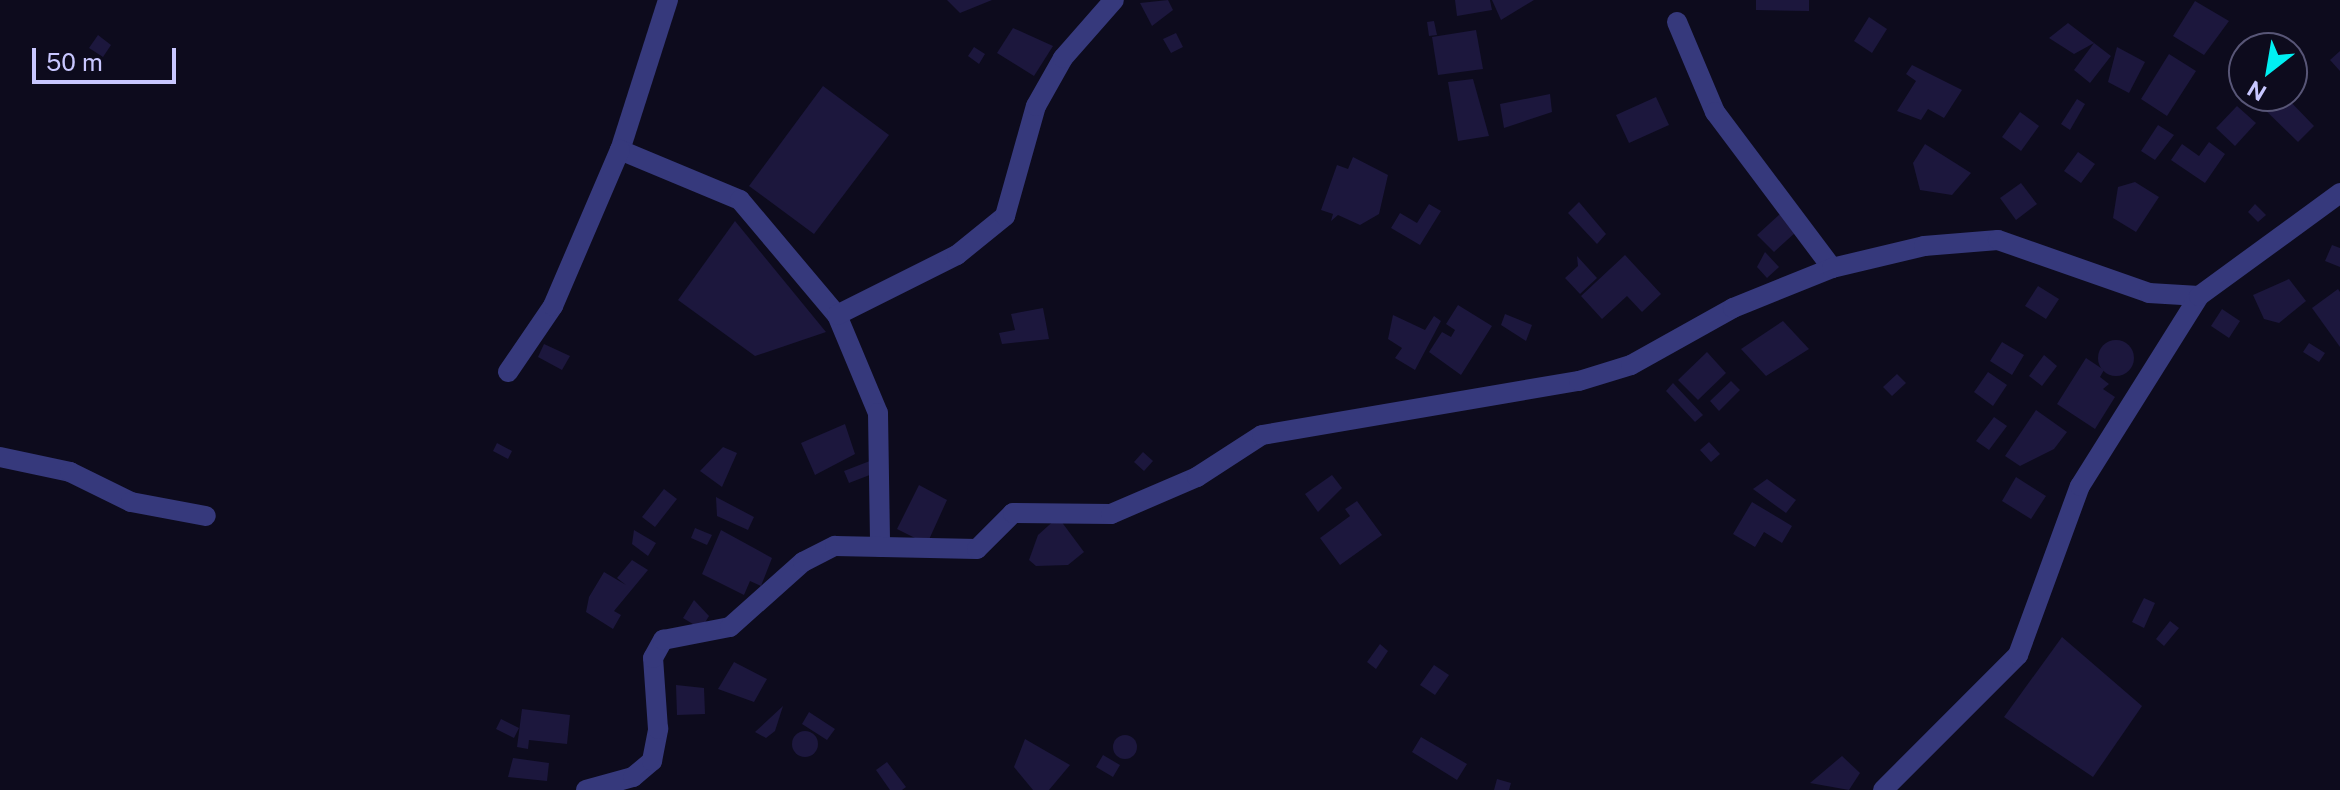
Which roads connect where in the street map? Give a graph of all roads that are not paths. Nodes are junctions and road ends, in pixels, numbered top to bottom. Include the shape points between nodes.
1 (668, 0) edge
2 (1114, 0) edge
3 (1677, 22) dead end
4 (620, 150) junction
5 (2340, 193) edge
6 (1832, 268) junction
7 (2199, 296) junction
8 (837, 315) junction
9 (508, 372) dead end
10 (0, 457) edge
11 (206, 516) dead end
12 (880, 547) junction
13 (586, 790) edge
14 (1883, 790) edge

1 - 4 street
2 - 8 street via 1063,58 1036,106 1005,216 957,255
3 - 6 street via 1715,112
4 - 8 street via 740,200
4 - 9 street via 553,306
5 - 7 street
6 - 7 street via 1924,246 1998,240 2149,293
6 - 12 street via 1733,308 1631,365 1579,381 1289,427 1111,514 1013,513 977,549
7 - 14 street via 2080,486 2018,655
8 - 12 street via 878,413
10 - 11 street via 70,472 131,502
12 - 13 street via 817,553 730,627 663,640 653,658 658,729 652,761 633,777

